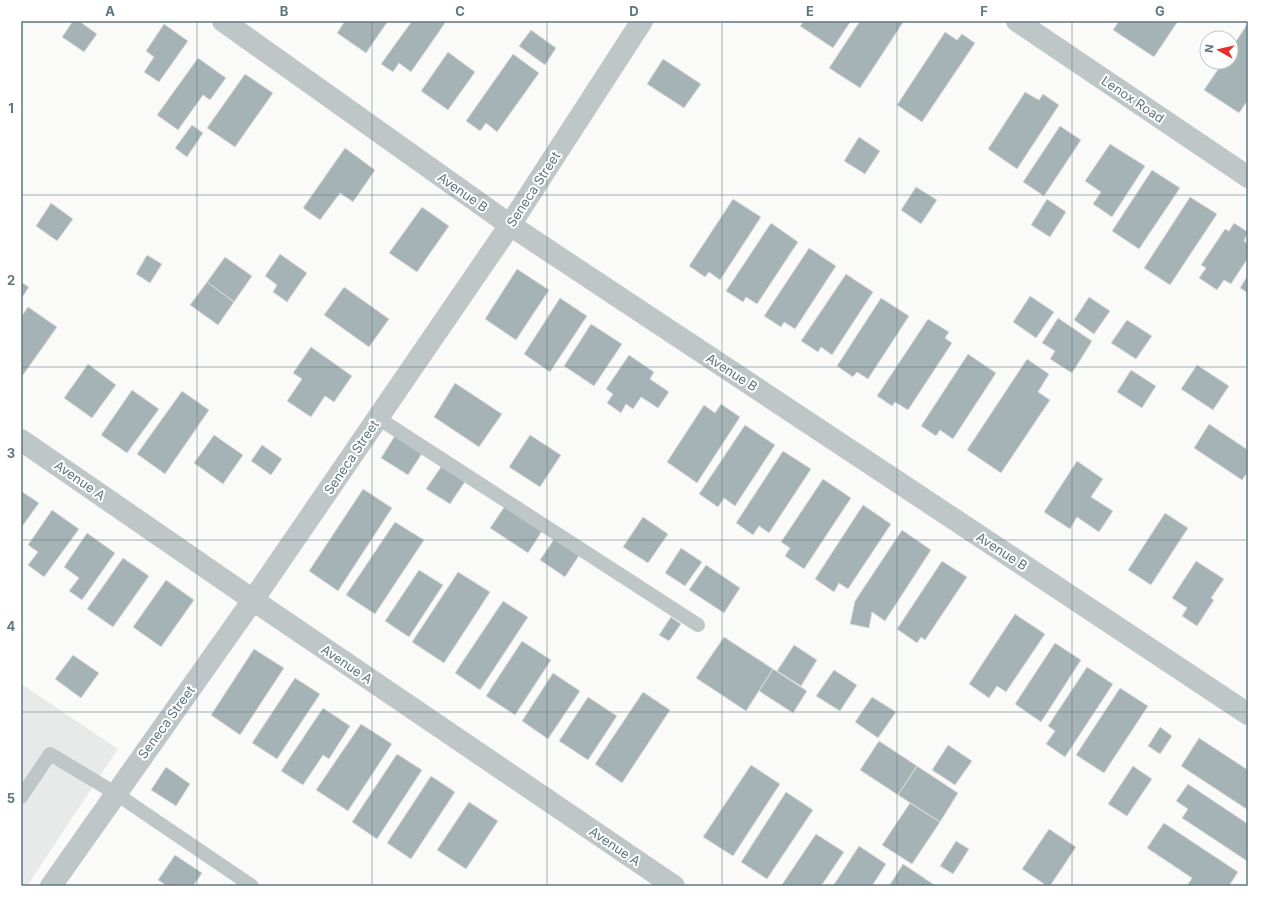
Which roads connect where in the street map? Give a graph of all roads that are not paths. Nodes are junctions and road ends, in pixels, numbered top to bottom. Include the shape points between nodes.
1 (223, 21) edge
2 (642, 21) edge
3 (1017, 21) edge
4 (1248, 177) edge
5 (510, 225) junction
6 (378, 418) junction
7 (21, 440) edge
8 (253, 600) junction
9 (698, 625) dead end
10 (1248, 714) edge
11 (115, 793) junction
12 (21, 798) edge
13 (51, 886) edge
14 (252, 886) edge
15 (674, 886) edge

1 - 5 street, Avenue B
2 - 5 street, Seneca Street
3 - 4 street, Lenox Road
5 - 6 street, Seneca Street
5 - 10 street, Avenue B
6 - 8 street, Seneca Street
6 - 9 lane
7 - 8 street, Avenue A
8 - 11 street, Seneca Street
8 - 15 street, Avenue A
11 - 12 lane via 50,754
11 - 13 street, Seneca Street
11 - 14 lane

